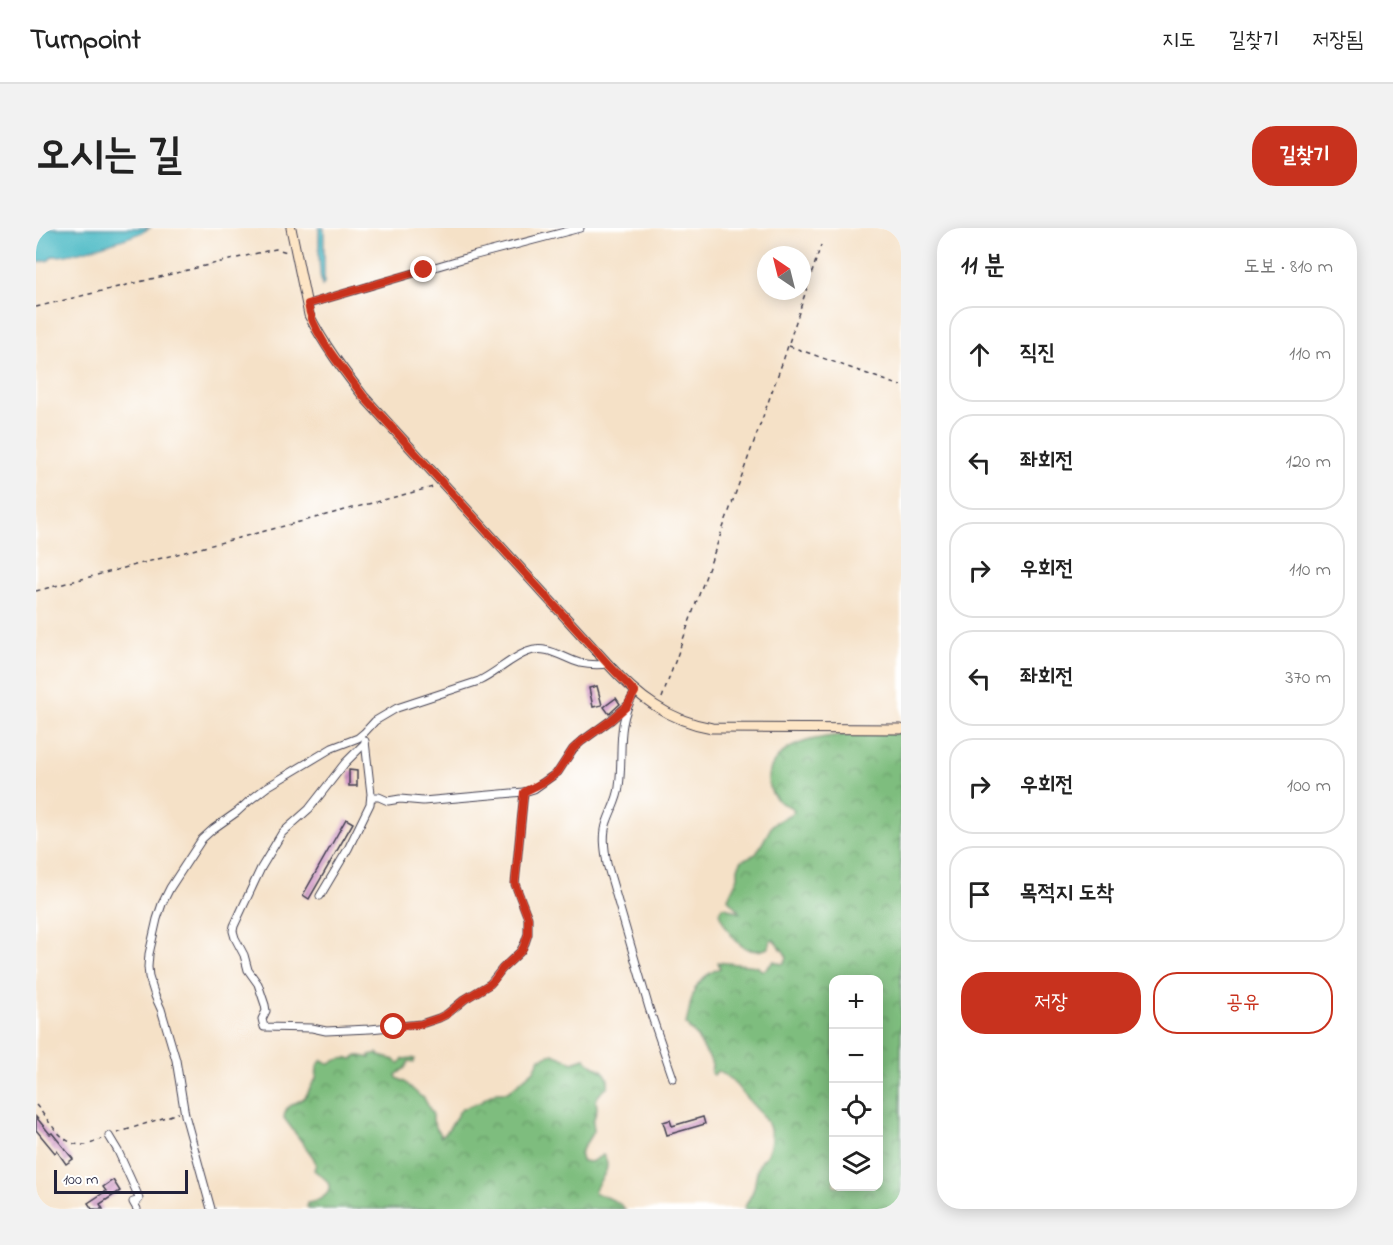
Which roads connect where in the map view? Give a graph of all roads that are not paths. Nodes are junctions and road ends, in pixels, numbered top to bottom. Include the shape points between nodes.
1 (291, 228) edge
2 (580, 228) edge
3 (308, 304) junction
4 (608, 664) junction
5 (635, 692) junction
6 (627, 706) junction
7 (901, 729) edge
8 (364, 734) junction
9 (365, 743) junction
10 (524, 792) junction
11 (371, 797) junction
12 (320, 896) dead end
13 (673, 1078) dead end
14 (109, 1136) road end
15 (137, 1209) edge
16 (211, 1209) edge

1 - 3 street
2 - 3 street
3 - 4 street via 315,327 364,397
4 - 5 street
4 - 8 street via 581,663 546,649 527,652 479,681 397,708 375,721
5 - 6 street
5 - 7 street via 658,707 712,728
6 - 10 street via 573,749 558,772
6 - 13 street via 619,789 606,824 605,851
8 - 9 street
8 - 16 street via 267,787 213,829 170,888 157,919 149,954 149,977 176,1060 184,1111
9 - 10 street via 309,809 282,833 234,926 235,938 265,1005 264,1027 326,1030 421,1024 447,1014 494,980 520,952 528,934 528,918 515,884
9 - 11 street
10 - 11 street via 423,801
11 - 12 street via 348,849
14 - 15 street via 137,1193 139,1199 133,1202

